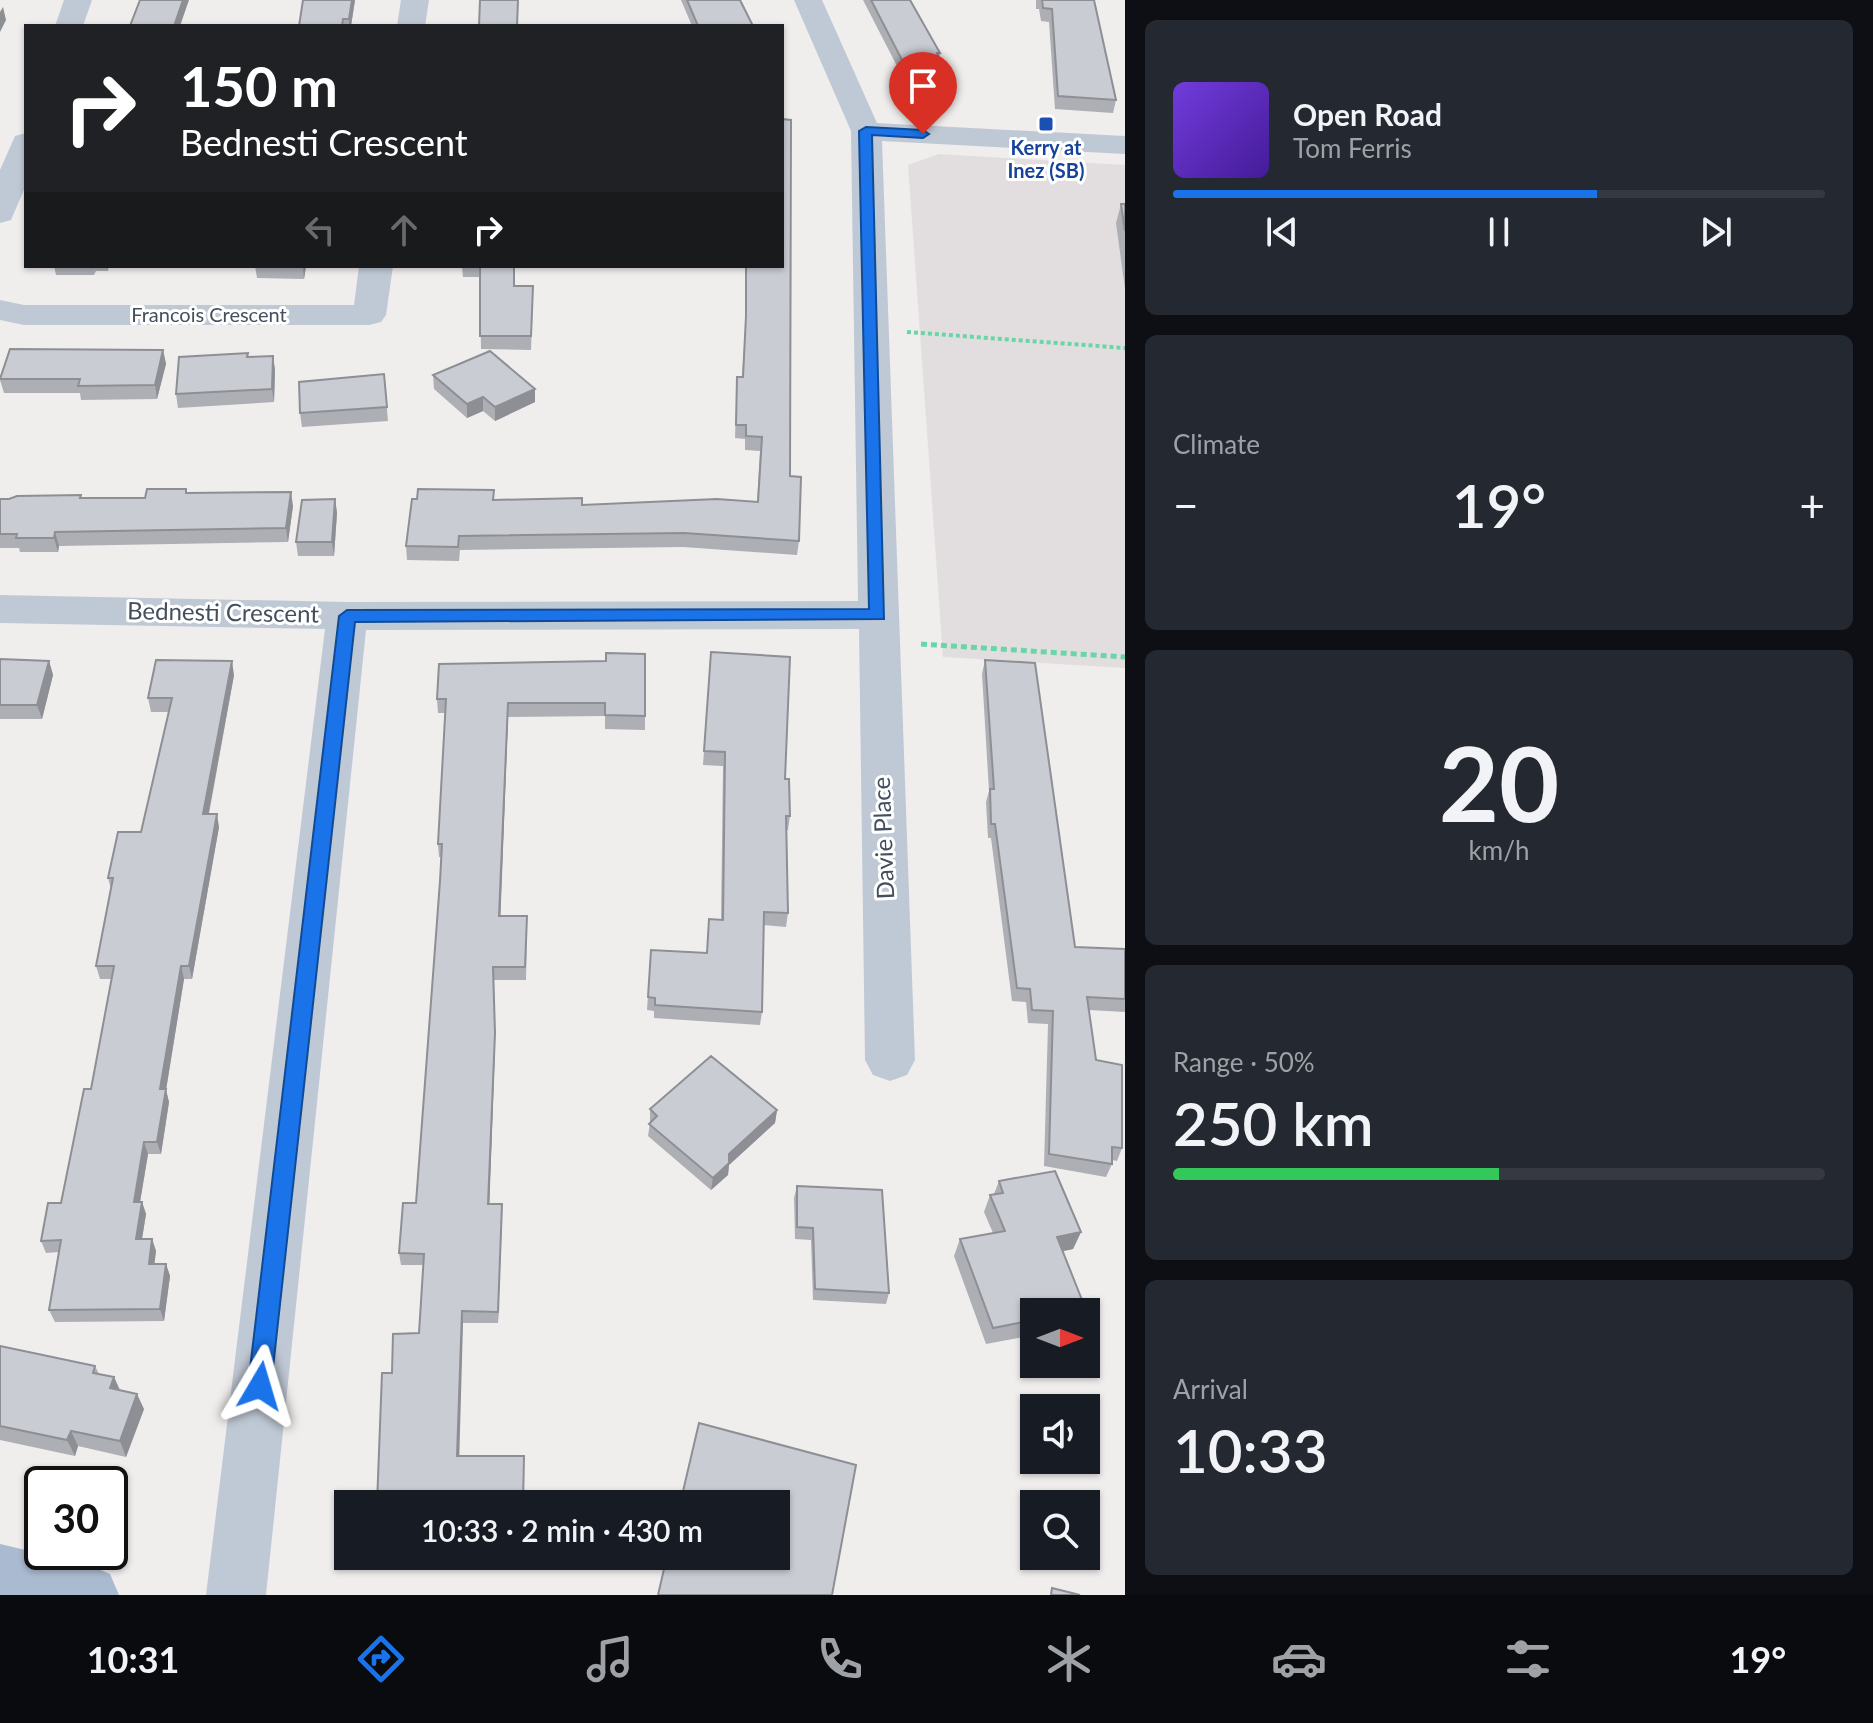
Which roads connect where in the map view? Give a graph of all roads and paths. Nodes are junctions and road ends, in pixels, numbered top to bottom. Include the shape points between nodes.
1 (78, 0) edge
2 (415, 0) edge
3 (808, 0) edge
4 (70, 24) edge
5 (411, 24) edge
6 (866, 131) junction
7 (1125, 145) edge
8 (24, 147) edge
9 (0, 213) edge
10 (376, 268) edge
11 (0, 310) edge
12 (870, 330) junction
13 (1125, 348) edge
14 (0, 609) edge
15 (878, 615) junction
16 (347, 616) junction
17 (912, 644) dead end
18 (1125, 657) edge
19 (890, 1060) dead end
20 (0, 1574) edge
21 (89, 1595) edge
22 (236, 1595) edge

1 - 4 street
2 - 5 street
3 - 6 street
6 - 7 street
6 - 12 street, Davie Place
8 - 9 street
10 - 11 street, Francois Crescent via 369,315 24,315
12 - 13 path
12 - 15 street, Davie Place
14 - 16 street, Bednesti Crescent
15 - 16 street, Bednesti Crescent
15 - 19 street, Davie Place
16 - 22 street
17 - 18 path
20 - 21 main road

